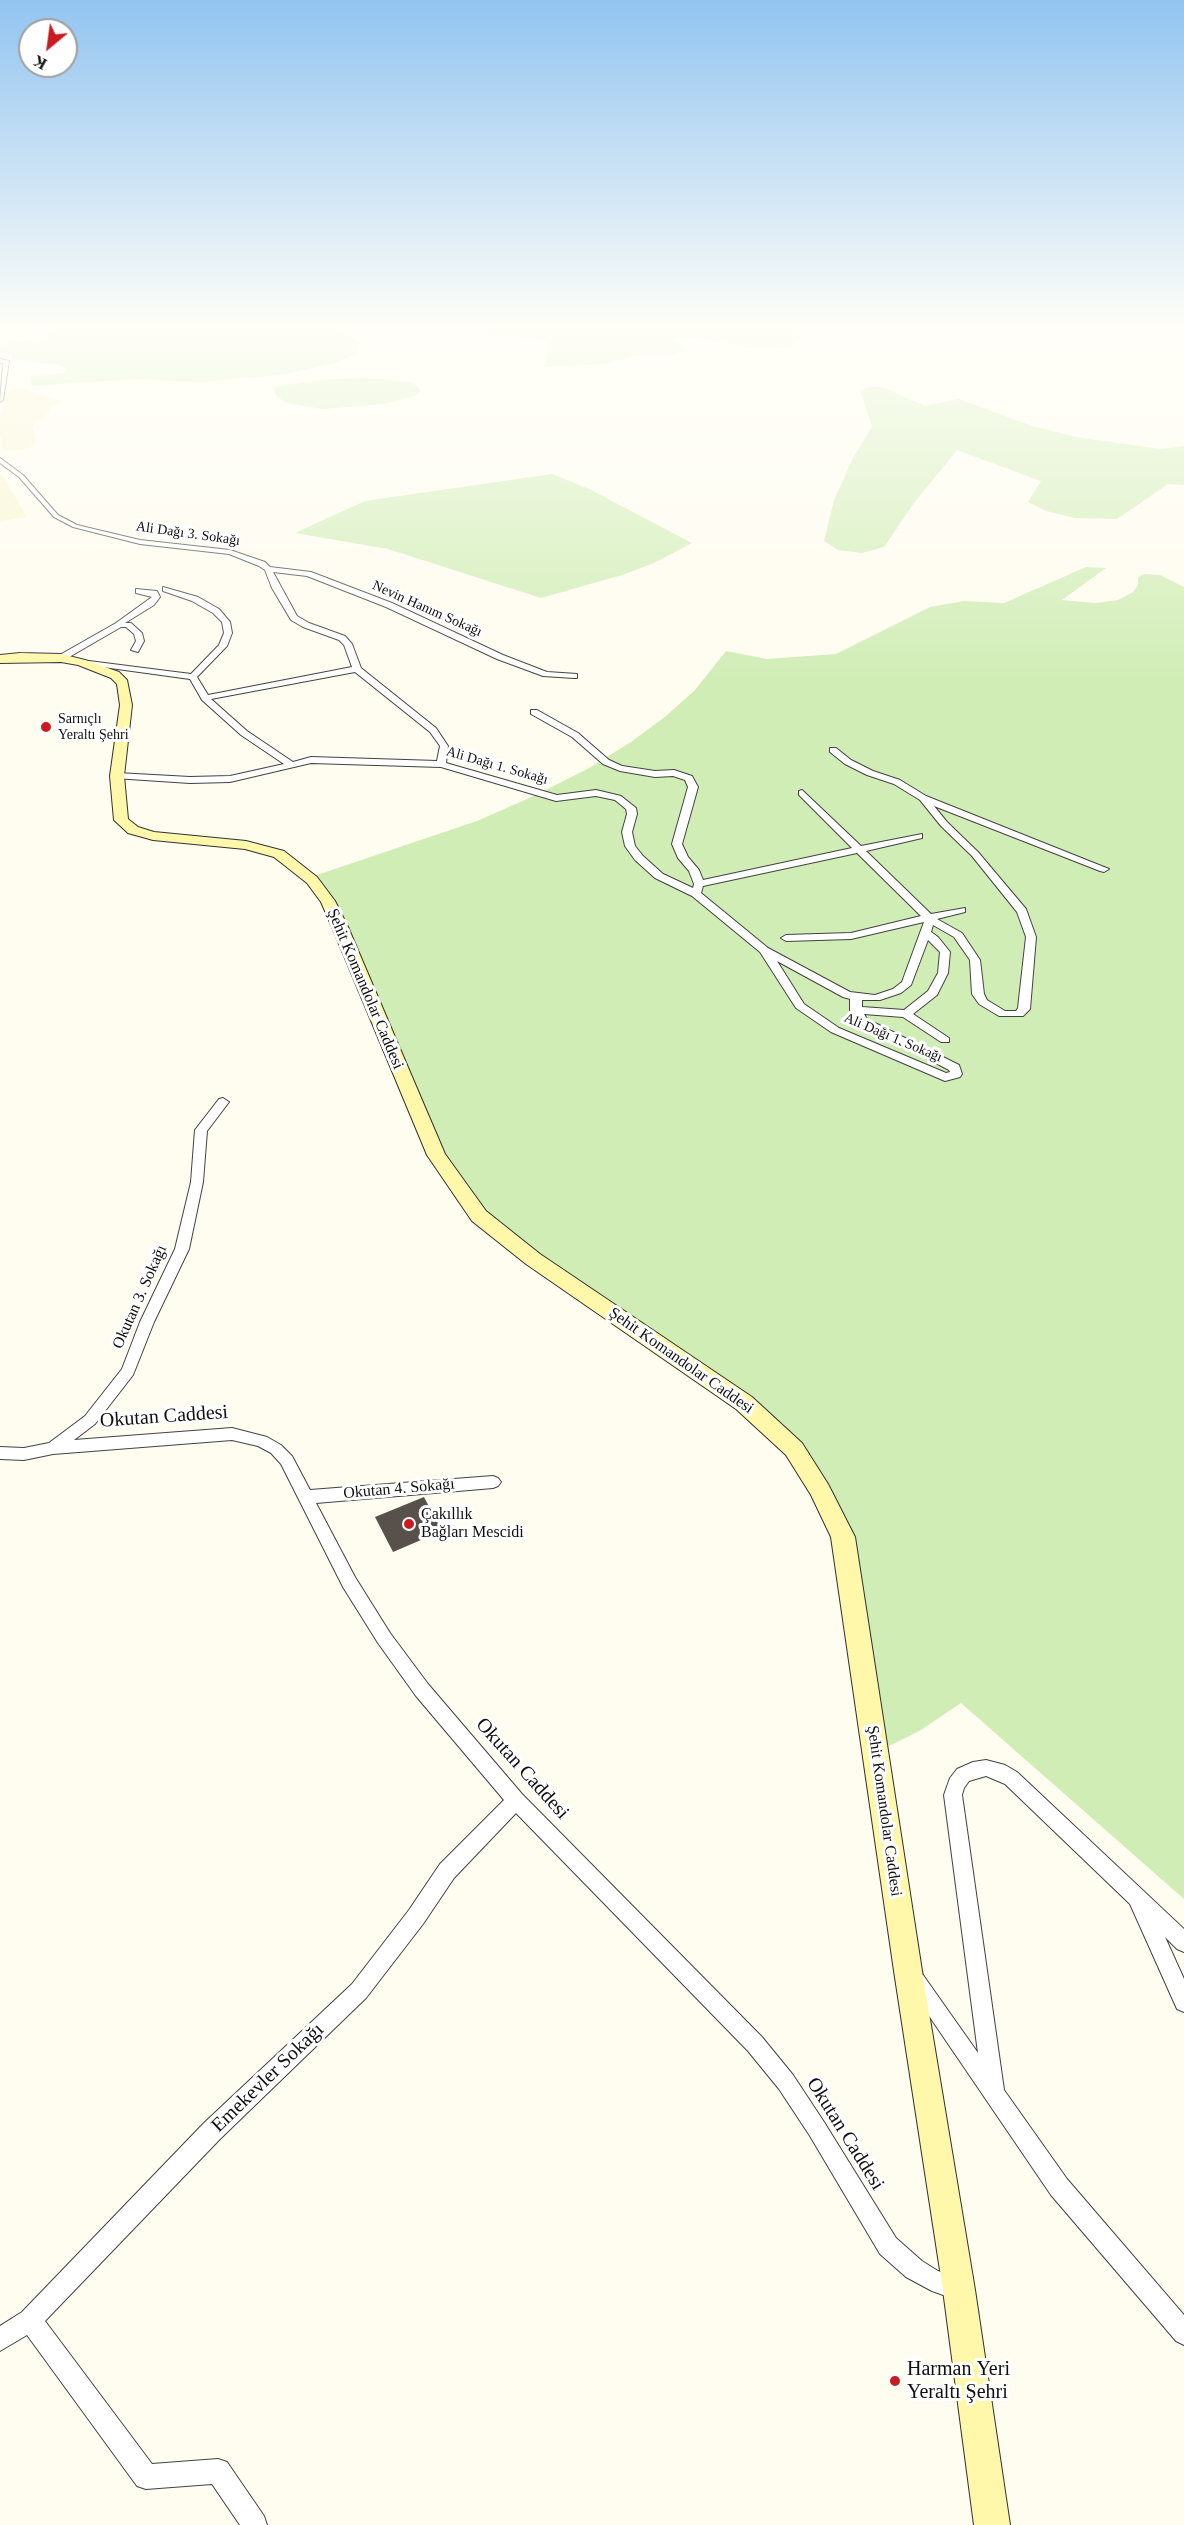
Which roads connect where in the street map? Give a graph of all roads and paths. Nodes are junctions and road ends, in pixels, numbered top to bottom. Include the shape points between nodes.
1 (2, 463) edge
2 (268, 569) junction
3 (166, 589) dead end
4 (139, 591) dead end
5 (119, 625) junction
6 (135, 650) dead end
7 (0, 659) edge
8 (71, 660) junction
9 (357, 669) junction
10 (574, 676) dead end
11 (192, 677) junction
12 (205, 698) junction
13 (534, 712) dead end
14 (833, 750) dead end
15 (290, 764) junction
16 (441, 764) junction
17 (117, 776) junction
18 (802, 793) dead end
19 (923, 798) junction
20 (919, 836) dead end
21 (858, 848) junction
22 (1104, 869) dead end
23 (698, 889) junction
24 (961, 910) dead end
25 (930, 919) junction
26 (925, 933) junction
27 (786, 938) dead end
28 (764, 950) junction
29 (856, 1004) junction
30 (906, 1014) junction
31 (945, 1040) dead end
32 (223, 1102) dead end
33 (53, 1448) junction
34 (0, 1453) edge
35 (492, 1482) dead end
36 (306, 1497) junction
37 (516, 1800) junction
38 (1137, 1897) junction
39 (1184, 1942) edge
40 (908, 1971) junction
41 (1184, 2002) edge
42 (994, 2094) junction
43 (959, 2290) junction
44 (30, 2320) junction
45 (1184, 2333) edge
46 (0, 2338) edge
47 (255, 2525) edge
48 (992, 2525) edge

1 - 2 street, Ali Dağı 3. Sokağı via 21,476 56,516 75,526 152,544 230,552 253,559
2 - 9 street via 294,618 342,638
2 - 10 street, Nevin Hanım Sokağı via 308,574 389,605 500,657 546,674
3 - 11 street via 195,598 226,622 228,633 223,646
4 - 5 street via 154,593 156,597
5 - 6 street via 128,625 138,633 140,641
5 - 8 street
7 - 8 main road, Şehit Komandolar Caddesi
8 - 11 street
8 - 17 main road, Şehit Komandolar Caddesi via 104,669 123,683 126,705
9 - 12 street
9 - 16 street via 433,730 444,746
11 - 12 street
12 - 15 street via 244,733
13 - 23 street via 575,735 606,762 620,768 689,778 693,786 676,844 694,870
14 - 19 street via 870,774 897,782
15 - 16 street, Ali Dağı 1. Sokağı via 311,760
15 - 17 street, Ali Dağı 1. Sokağı via 230,779
16 - 23 street, Ali Dağı 1. Sokağı via 556,798 596,794 618,798 631,808 627,832 630,846 639,858 659,876
17 - 40 main road, Şehit Komandolar Caddesi via 121,820 133,830 153,836 246,844 279,854 312,880 340,927 436,1155 479,1216 533,1258 744,1403 794,1449 843,1537
18 - 21 street
19 - 22 street
19 - 25 street via 1022,911 1030,936 1022,1012 1003,1014 984,1002 976,986 975,960 958,935
20 - 21 street
21 - 23 street
21 - 25 street
23 - 28 street, Ali Dağı 1. Sokağı
24 - 25 street
25 - 26 street
25 - 27 street via 851,936
26 - 29 street via 907,983 884,996
26 - 30 street via 945,952 943,973 933,993
28 - 29 street via 847,995
28 - 29 street, Ali Dağı 1. Sokağı via 801,1006 835,1030 942,1076 956,1074 955,1068 873,1028 863,1021
29 - 30 street
30 - 31 street
32 - 33 street, Okutan 3. Sokağı via 201,1130 197,1182 182,1249 128,1371 90,1420
33 - 34 street, Okutan Caddesi via 24,1454
33 - 36 street, Okutan Caddesi via 232,1434 249,1436 276,1449
35 - 36 street, Okutan 4. Sokağı
36 - 37 street, Okutan Caddesi via 349,1582 384,1638
37 - 43 street, Okutan Caddesi via 755,2044 817,2129 888,2246 914,2270
37 - 44 street, Emekevler Sokağı via 447,1871 359,1991 212,2131
38 - 39 street
38 - 41 street
38 - 42 street via 1011,1778 986,1768 963,1775 956,1784 954,1807
40 - 42 street
40 - 43 main road, Şehit Komandolar Caddesi
42 - 45 street via 1059,2187
43 - 48 main road, Şehit Komandolar Caddesi
44 - 46 street, Emekevler Sokağı
44 - 47 street via 146,2477 218,2471

